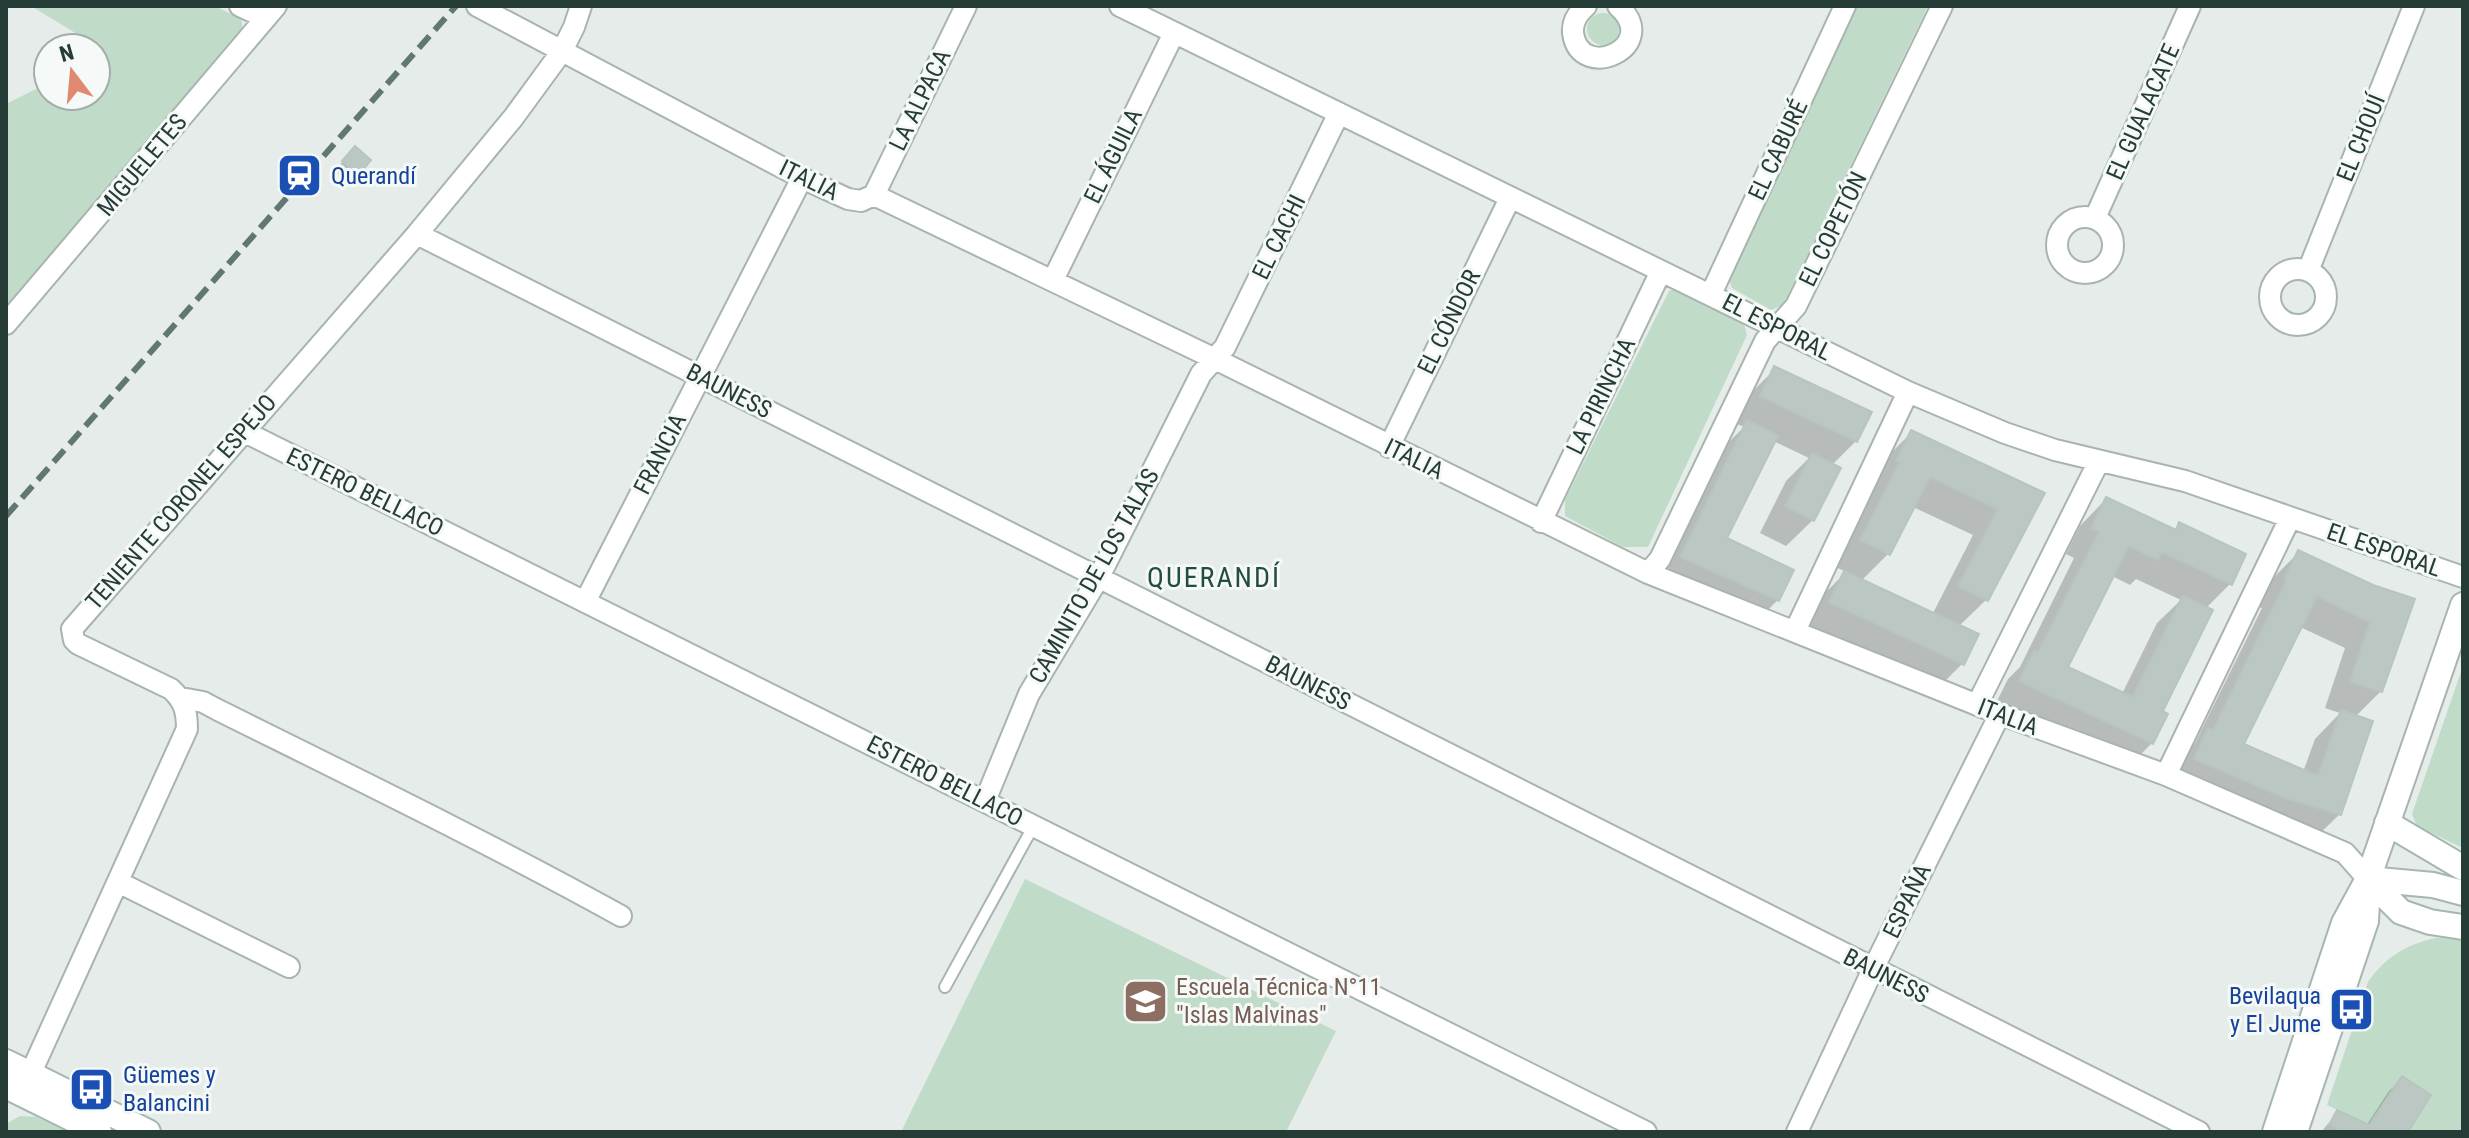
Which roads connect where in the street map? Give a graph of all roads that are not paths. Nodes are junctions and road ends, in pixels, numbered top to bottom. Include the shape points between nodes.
1 (240, 6) edge
2 (581, 6) edge
3 (966, 6) edge
4 (1120, 6) edge
5 (1586, 6) edge
6 (1618, 6) edge
7 (1845, 6) edge
8 (1942, 6) edge
9 (2190, 6) edge
10 (2414, 6) edge
11 (478, 7) edge
12 (271, 12) edge
13 (1174, 33) junction
14 (562, 51) junction
15 (1339, 113) junction
16 (802, 178) junction
17 (874, 195) junction
18 (1510, 198) junction
19 (2095, 218) dead end
20 (417, 234) junction
21 (1661, 271) junction
22 (2308, 271) dead end
23 (1053, 280) junction
24 (1711, 294) junction
25 (6, 324) edge
26 (1779, 328) junction
27 (1215, 359) junction
28 (699, 376) junction
29 (1908, 392) junction
30 (243, 431) junction
31 (1389, 447) junction
32 (2099, 461) junction
33 (2290, 518) junction
34 (1541, 522) junction
35 (1648, 573) junction
36 (1099, 577) junction
37 (2463, 577) edge
38 (585, 602) junction
39 (2463, 605) edge
40 (1795, 631) junction
41 (181, 698) junction
42 (1977, 705) junction
43 (2000, 714) junction
44 (2166, 775) junction
45 (985, 801) junction
46 (2387, 823) junction
47 (1034, 825) junction
48 (2463, 868) edge
49 (2368, 879) junction
50 (118, 882) junction
51 (2463, 893) edge
52 (621, 916) dead end
53 (2463, 927) edge
54 (289, 967) dead end
55 (1873, 969) junction
56 (945, 987) dead end
57 (6, 1062) edge
58 (19, 1085) edge
59 (99, 1132) edge
60 (148, 1132) edge
61 (1646, 1132) edge
62 (1797, 1132) edge
63 (2199, 1132) edge
64 (2275, 1132) edge
65 (2295, 1132) edge

1 - 12 street
2 - 14 street, TENIENTE CORONEL ESPEJO
3 - 17 street, LA ALPACA
4 - 13 street, EL ESPORAL
5 - 6 street via 1577,15 1573,33 1581,50 1598,58 1617,54 1629,40 1629,21
7 - 24 street, EL CABURÉ
8 - 26 street, EL COPETÓN via 1796,306
9 - 19 street, EL GUALACATE
10 - 22 street, EL CHOUÍ
11 - 14 street, ITALIA
12 - 25 street, MIGUELETES
13 - 15 street, EL ESPORAL
13 - 23 street, EL ÁGUILA
14 - 16 street, ITALIA
14 - 20 street, TENIENTE CORONEL ESPEJO
15 - 18 street, EL ESPORAL
15 - 27 street, EL CACHI
16 - 17 street, ITALIA via 848,199
16 - 28 street, FRANCIA
17 - 23 street, ITALIA
18 - 21 street, EL ESPORAL
18 - 31 street, EL CÓNDOR
20 - 28 street, BAUNESS
20 - 30 street, TENIENTE CORONEL ESPEJO
21 - 24 street, EL ESPORAL
21 - 34 street, LA PIRINCHA
23 - 27 street, ITALIA
24 - 26 street, EL ESPORAL
26 - 29 street, EL ESPORAL
26 - 35 street, EL COPETÓN via 1765,341 1660,559
27 - 31 street, ITALIA
27 - 36 street, CAMINITO DE LOS TALAS via 1201,374
28 - 36 street, BAUNESS
28 - 38 street, FRANCIA
29 - 32 street, EL ESPORAL via 2005,433
29 - 40 street
30 - 38 street, ESTERO BELLACO
30 - 41 street, TENIENTE CORONEL ESPEJO via 72,629 78,644
31 - 34 street, ITALIA
32 - 33 street, EL ESPORAL via 2185,481
32 - 42 street
33 - 37 street, EL ESPORAL
33 - 44 street
34 - 35 street, ITALIA
35 - 40 street, ITALIA
36 - 45 street, CAMINITO DE LOS TALAS via 1029,694
36 - 55 street, BAUNESS
38 - 45 street, ESTERO BELLACO
39 - 46 main road
40 - 42 street, ITALIA
41 - 50 street via 187,729
41 - 52 street via 210,706
42 - 43 street, ITALIA
43 - 44 street, ITALIA
43 - 55 street, ESPAÑA
44 - 49 street, ITALIA via 2345,853
45 - 47 street, ESTERO BELLACO
46 - 48 main road
46 - 49 main road
47 - 56 lane
47 - 61 street, ESTERO BELLACO
49 - 51 main road
49 - 53 main road via 2401,912
49 - 64 main road via 2344,923
49 - 65 main road via 2366,921
50 - 54 street
50 - 58 street
55 - 62 street, ESPAÑA
55 - 63 street, BAUNESS
57 - 58 main road
58 - 59 main road
58 - 60 main road

